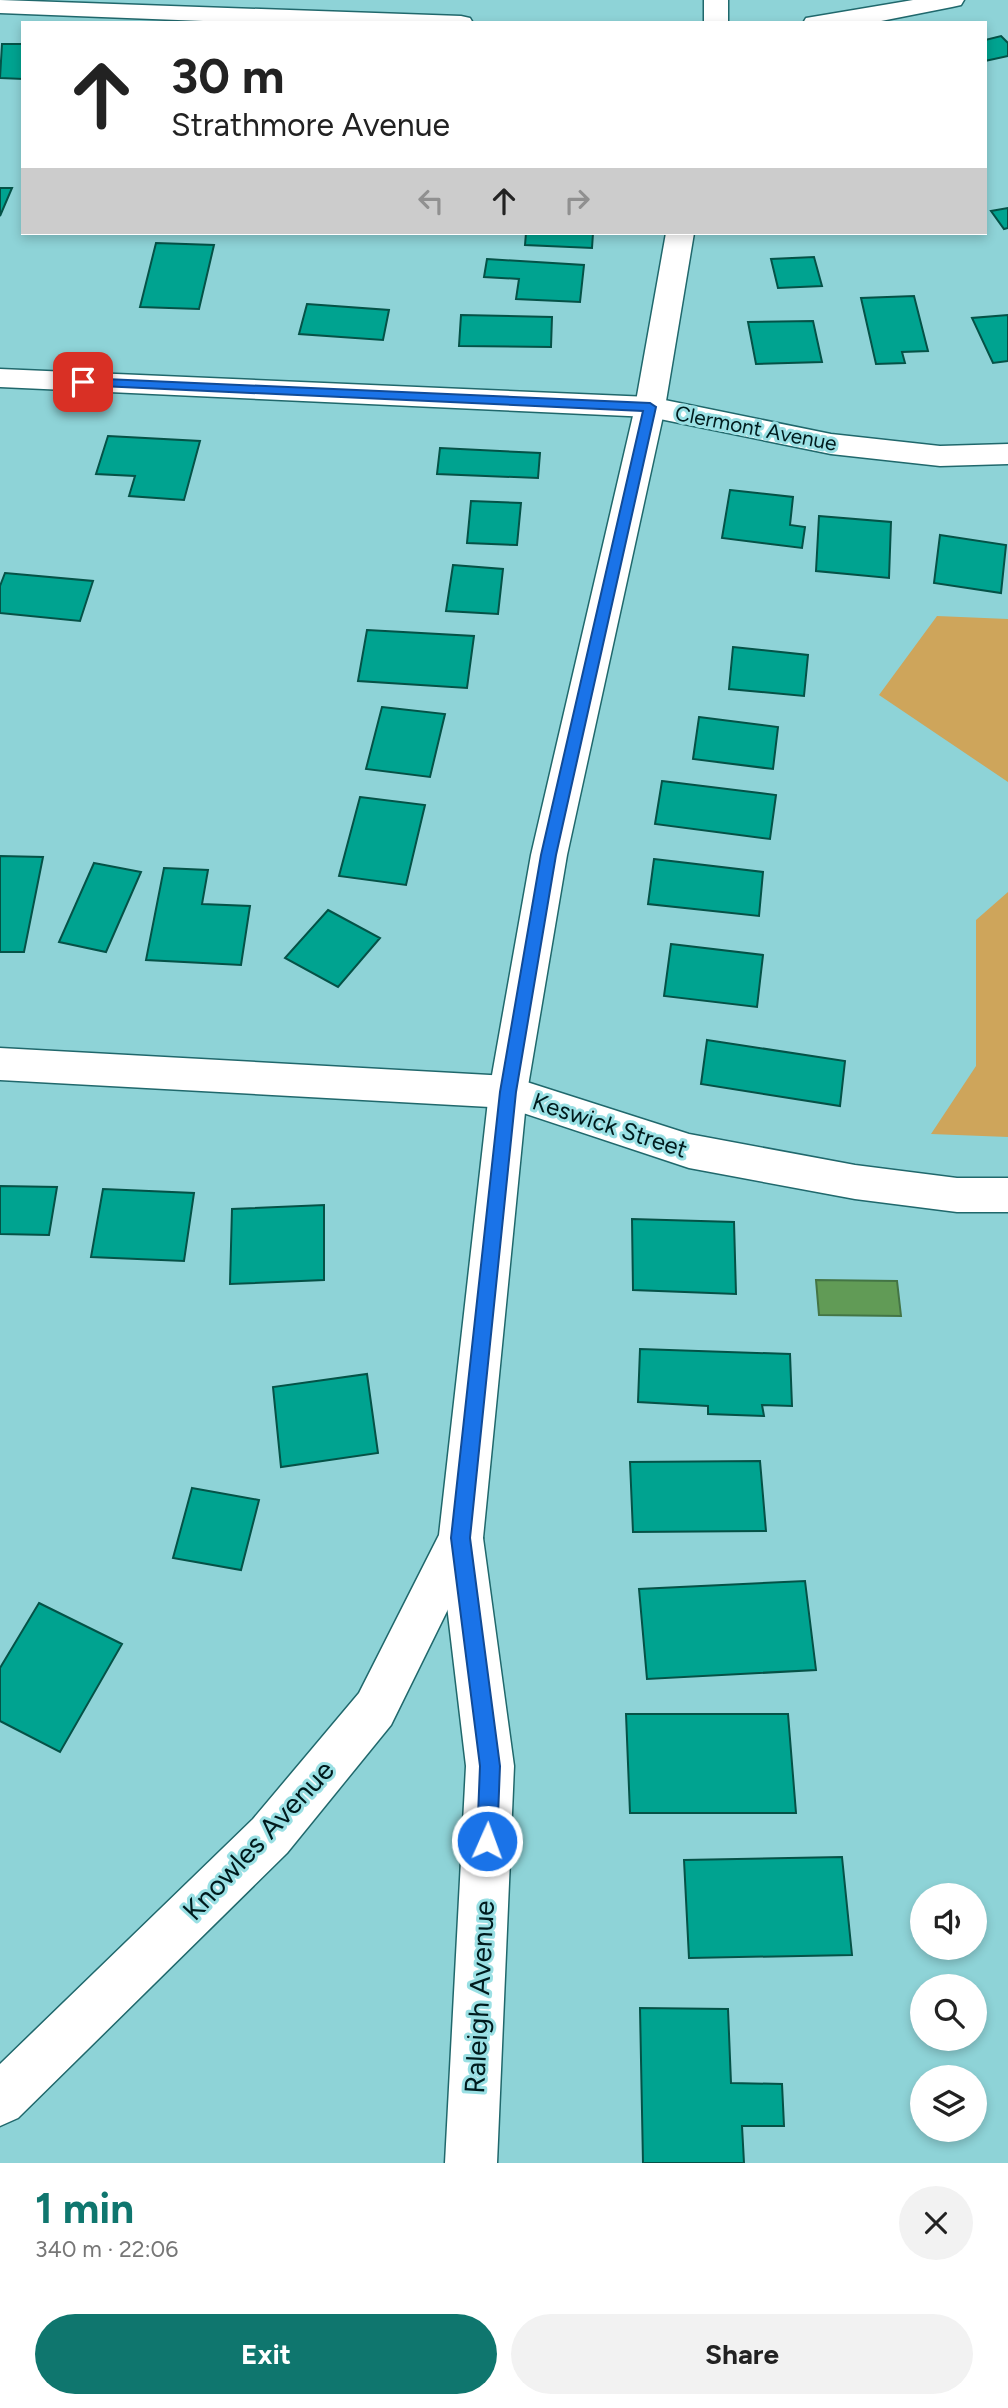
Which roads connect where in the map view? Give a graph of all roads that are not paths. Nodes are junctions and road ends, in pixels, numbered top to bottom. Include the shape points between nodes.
1 (716, 0) edge
2 (952, 0) edge
3 (105, 4) edge
4 (0, 6) edge
5 (424, 21) edge
6 (716, 21) edge
7 (841, 21) edge
8 (680, 235) edge
9 (0, 378) edge
10 (650, 407) junction
11 (1008, 454) edge
12 (0, 1064) edge
13 (508, 1092) junction
14 (1008, 1195) edge
15 (461, 1538) junction
16 (0, 2100) edge
17 (471, 2163) edge

1 - 6 street
2 - 7 street
3 - 4 street
3 - 5 street
8 - 10 street
9 - 10 street, Clermont Avenue
10 - 11 street, Clermont Avenue via 831,444 940,456
10 - 13 street via 549,855
12 - 13 street, Keswick Street
13 - 14 street, Keswick Street via 689,1151 855,1182 957,1195
13 - 15 street
15 - 16 street, Knowles Avenue via 375,1709 270,1836
15 - 17 street, Raleigh Avenue via 490,1766

